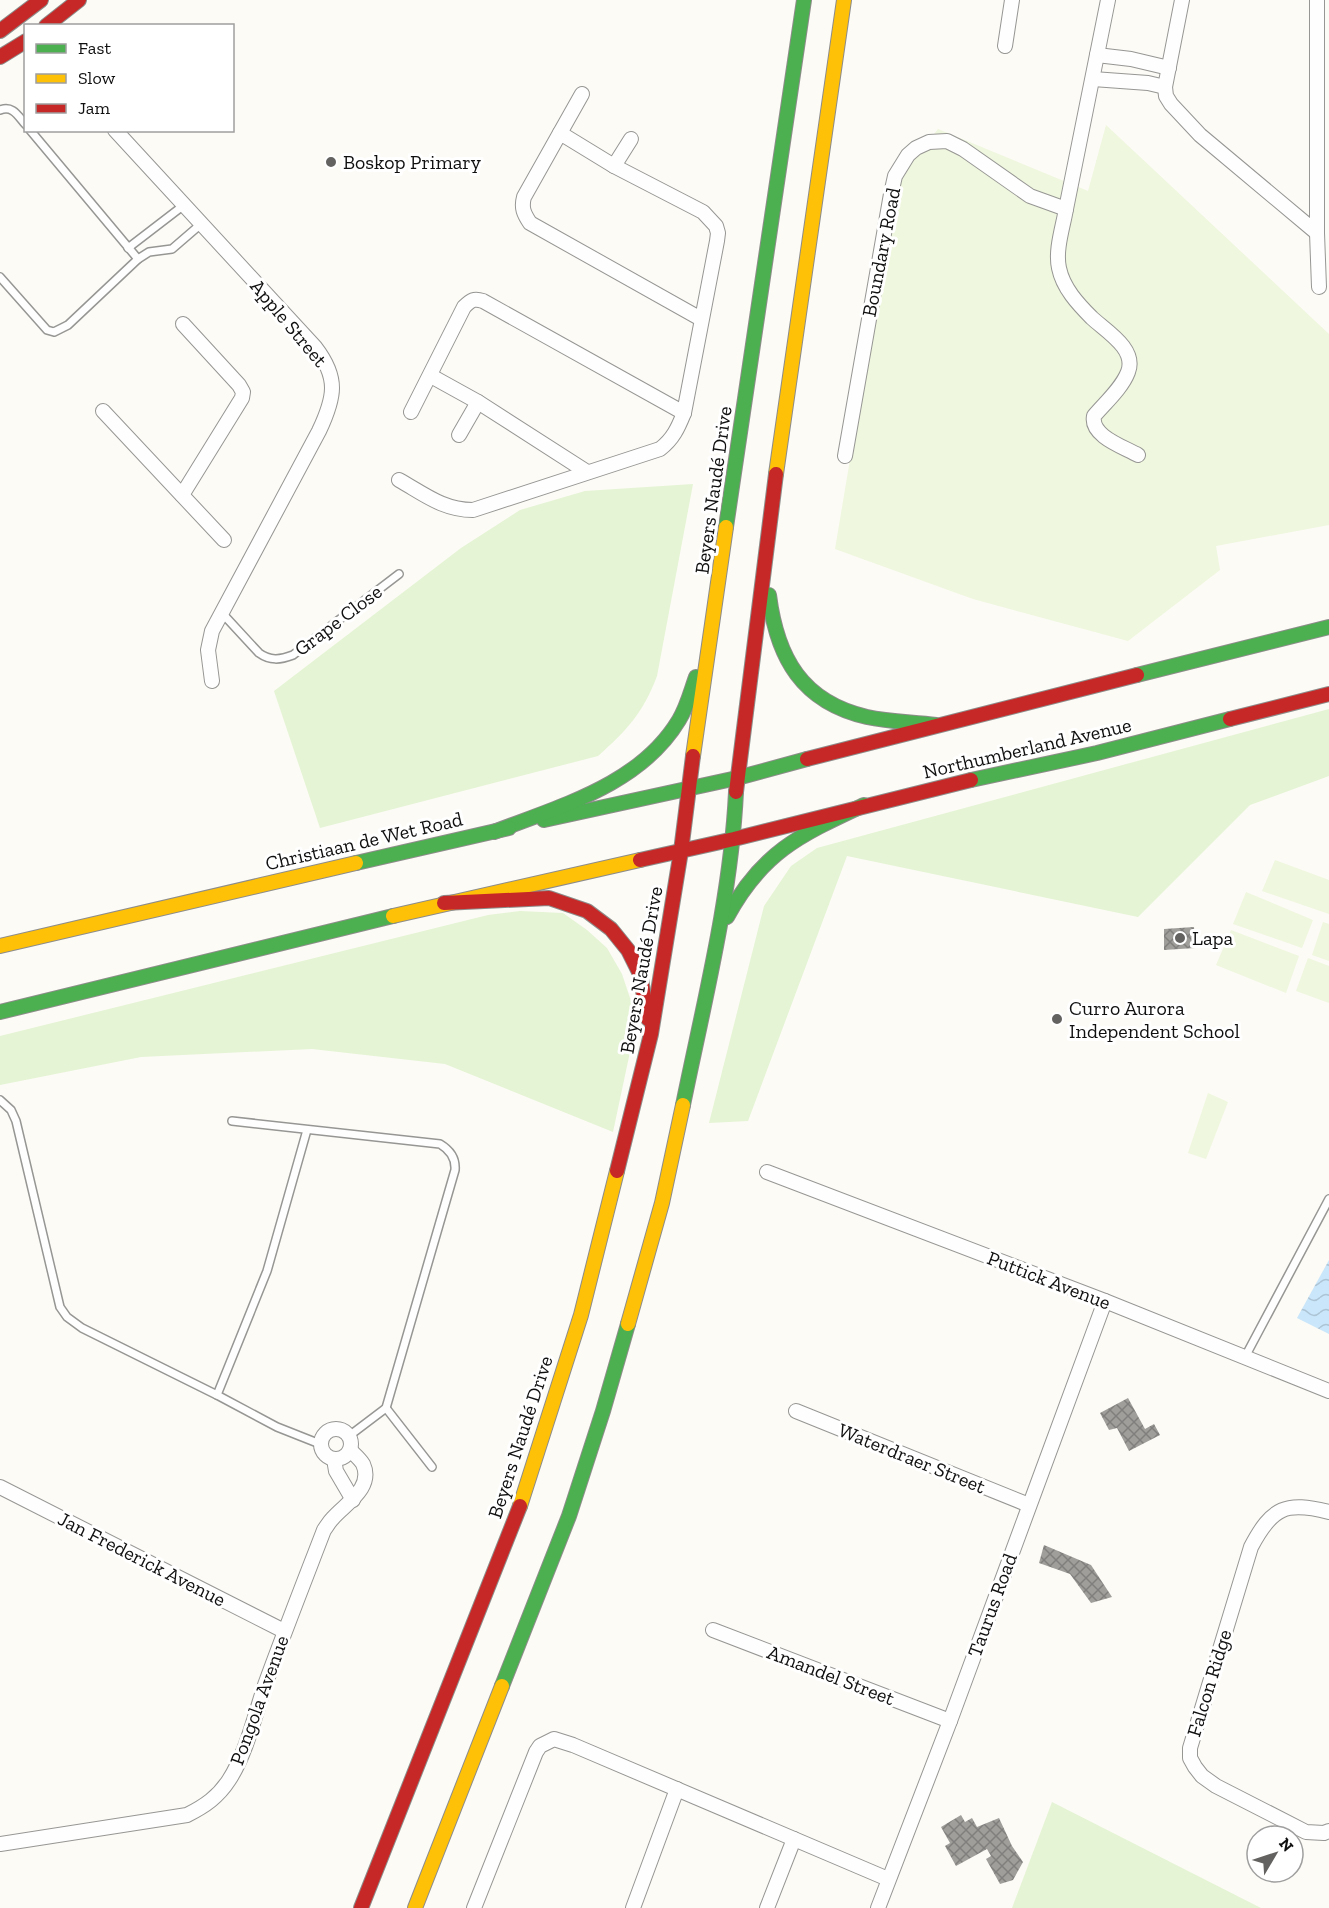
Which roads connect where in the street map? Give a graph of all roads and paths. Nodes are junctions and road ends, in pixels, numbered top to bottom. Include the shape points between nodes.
1 (41, 0) edge
2 (78, 0) edge
3 (804, 0) edge
4 (844, 0) edge
5 (1012, 0) edge
6 (1108, 0) edge
7 (1182, 0) edge
8 (1317, 0) edge
9 (15, 19) junction
10 (48, 24) edge
11 (24, 30) edge
12 (0, 32) edge
13 (24, 42) edge
14 (1005, 46) dead end
15 (3, 50) edge
16 (1097, 55) junction
17 (1169, 68) junction
18 (1093, 79) junction
19 (1165, 87) junction
20 (582, 94) dead end
21 (0, 110) edge
22 (24, 123) edge
23 (32, 132) edge
24 (117, 132) edge
25 (560, 133) junction
26 (632, 139) dead end
27 (614, 166) junction
28 (184, 205) junction
29 (1066, 209) junction
30 (201, 224) junction
31 (1317, 233) junction
32 (128, 248) junction
33 (138, 260) junction
34 (0, 277) edge
35 (1319, 287) dead end
36 (701, 319) junction
37 (183, 324) dead end
38 (431, 376) junction
39 (478, 402) junction
40 (103, 411) dead end
41 (411, 412) dead end
42 (684, 413) junction
43 (459, 435) dead end
44 (1138, 455) dead end
45 (845, 456) dead end
46 (587, 472) junction
47 (399, 480) dead end
48 (182, 495) junction
49 (224, 540) dead end
50 (766, 558) junction
51 (399, 574) dead end
52 (222, 613) junction
53 (1329, 627) edge
54 (711, 635) junction
55 (212, 681) dead end
56 (1329, 694) edge
57 (936, 725) junction
58 (737, 778) junction
59 (688, 787) junction
60 (864, 805) junction
61 (494, 832) junction
62 (734, 839) junction
63 (681, 850) junction
64 (444, 903) junction
65 (716, 940) junction
66 (0, 946) edge
67 (0, 1012) edge
68 (651, 1034) junction
69 (0, 1100) edge
70 (232, 1121) dead end
71 (307, 1130) junction
72 (767, 1172) dead end
73 (1329, 1199) edge
74 (1105, 1301) junction
75 (1245, 1357) junction
76 (1329, 1391) edge
77 (217, 1395) junction
78 (386, 1408) junction
79 (796, 1411) dead end
80 (350, 1443) junction
81 (320, 1444) junction
82 (334, 1459) junction
83 (432, 1467) dead end
84 (0, 1487) edge
85 (352, 1500) junction
86 (1029, 1505) junction
87 (1329, 1512) edge
88 (713, 1629) dead end
89 (284, 1631) junction
90 (950, 1721) junction
91 (676, 1789) junction
92 (1329, 1831) edge
93 (794, 1839) junction
94 (0, 1844) edge
95 (888, 1879) junction
96 (361, 1908) edge
97 (415, 1908) edge
98 (474, 1908) edge
99 (633, 1908) edge
100 (767, 1908) edge
101 (878, 1908) edge

1 - 9 main road
2 - 10 main road
3 - 54 main road, Beyers Naudé Drive
4 - 50 main road
5 - 14 street
6 - 16 street
7 - 17 street
8 - 31 street
9 - 11 street
9 - 12 main road
13 - 15 main road
16 - 17 street
16 - 18 street
17 - 19 street
18 - 19 street
18 - 29 street
19 - 31 street via 1171,104 1200,135
20 - 25 street
21 - 22 lane via 13,110
23 - 32 lane
24 - 28 street, Apple Street
25 - 27 street
25 - 36 street via 524,197 524,214 530,223
26 - 27 street
27 - 36 street via 703,212 716,226 717,241
28 - 30 street, Apple Street
28 - 32 lane
29 - 44 street via 1058,266 1063,281 1073,297 1121,344 1130,364 1123,382 1094,416 1094,427
29 - 45 street, Boundary Road via 1030,196 947,141 929,142 908,155 895,176 891,194
30 - 33 lane via 172,249 150,252
30 - 52 street, Apple Street via 321,354 333,388 319,431
31 - 35 street
32 - 33 lane
33 - 34 lane via 68,325 54,332 47,330
36 - 42 street
37 - 48 street via 243,392
38 - 39 street
38 - 41 street
38 - 42 street via 464,307 476,299
39 - 43 street
39 - 46 street
40 - 48 street
42 - 46 street via 676,432 660,449
46 - 47 street via 473,510 444,506
48 - 49 street
50 - 57 main road via 770,614 783,656 808,690 842,709 870,718
50 - 58 main road
51 - 52 lane, Grape Close via 293,655 282,659 259,653
52 - 55 street, Apple Street via 209,638
53 - 57 main road
54 - 59 main road, Beyers Naudé Drive
54 - 61 main road via 678,721 658,749 604,788
56 - 60 main road, Northumberland Avenue via 1097,753
57 - 58 main road
58 - 59 main road, Christiaan de Wet Road
58 - 62 main road
59 - 61 main road, Christiaan de Wet Road
59 - 63 main road, Beyers Naudé Drive
60 - 62 main road, Northumberland Avenue
60 - 65 main road via 821,825 765,862 735,900
61 - 66 main road, Christiaan de Wet Road
62 - 63 main road
62 - 65 main road
63 - 64 main road
63 - 68 main road, Beyers Naudé Drive
64 - 67 main road
64 - 68 main road via 549,898 587,911 611,928 628,950 640,974
65 - 97 main road via 662,1203 603,1411 569,1516
68 - 96 main road, Beyers Naudé Drive via 581,1315 526,1488
69 - 77 lane via 16,1121 60,1307 67,1317
70 - 71 lane
71 - 77 lane via 267,1271
71 - 78 lane via 440,1144 454,1159 455,1170
72 - 74 street, Puttick Avenue
73 - 75 lane
74 - 75 street, Puttick Avenue
74 - 86 street, Taurus Road
75 - 76 street, Puttick Avenue
77 - 81 lane via 277,1427
78 - 80 lane
78 - 83 lane
79 - 86 street, Waterdraer Street
80 - 81 street via 342,1430 332,1429 324,1433
80 - 82 street via 343,1457
80 - 85 street, Pongola Avenue via 366,1473 363,1486
81 - 82 street via 325,1455
82 - 85 street
84 - 89 street, Jan Frederick Avenue
85 - 89 street, Pongola Avenue via 324,1530
86 - 90 street, Taurus Road
87 - 92 street, Falcon Ridge via 1292,1506 1279,1511 1259,1532 1251,1547 1190,1748 1195,1767 1216,1786 1306,1832
88 - 90 street, Amandel Street
89 - 94 street, Pongola Avenue via 240,1758 230,1779 205,1806 187,1815
90 - 95 street, Taurus Road
91 - 93 street
91 - 98 street via 573,1745 554,1739 546,1742 536,1752
91 - 99 street
93 - 95 street
93 - 100 street
95 - 101 street, Taurus Road

